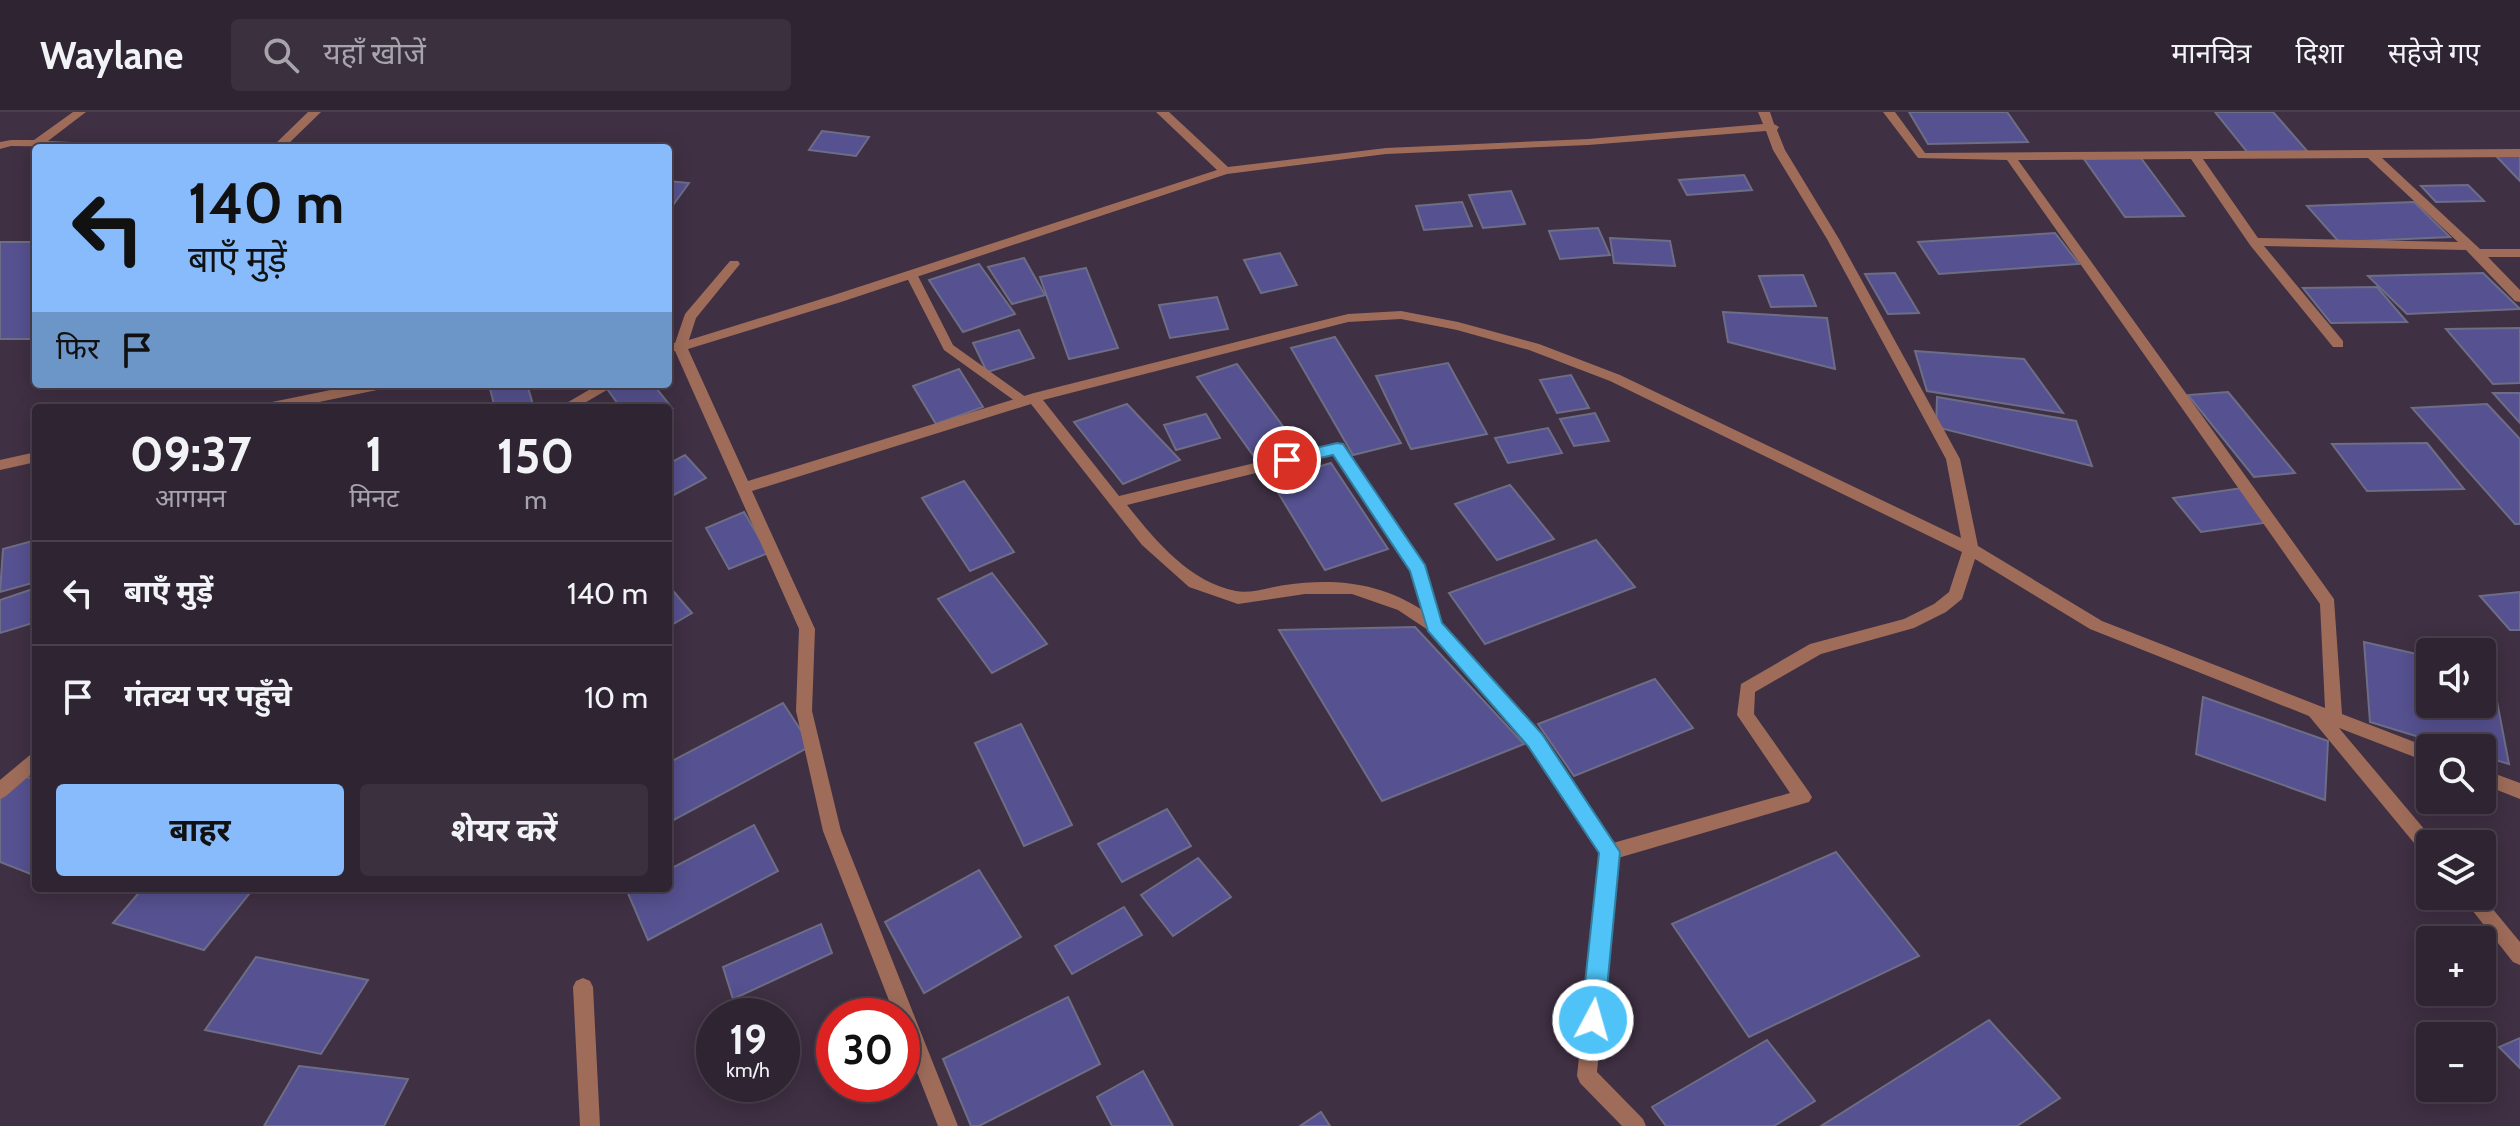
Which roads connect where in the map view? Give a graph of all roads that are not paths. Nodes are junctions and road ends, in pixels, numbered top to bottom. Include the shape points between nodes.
1 (80, 112) edge
2 (315, 112) edge
3 (1162, 112) edge
4 (1764, 112) edge
5 (1889, 112) edge
6 (1773, 127) junction
7 (32, 144) edge
8 (37, 144) edge
9 (281, 144) edge
10 (0, 146) edge
11 (2520, 153) edge
12 (2371, 154) junction
13 (2195, 156) junction
14 (2010, 157) junction
15 (1225, 171) junction
16 (2254, 242) junction
17 (2473, 249) junction
18 (2520, 253) edge
19 (734, 264) dead end
20 (911, 274) junction
21 (2520, 298) edge
22 (2338, 344) dead end
23 (672, 349) edge
24 (363, 388) edge
25 (602, 388) edge
26 (1029, 400) junction
27 (286, 404) edge
28 (572, 404) edge
29 (32, 458) edge
30 (0, 465) edge
31 (744, 488) junction
32 (1115, 502) junction
33 (1971, 549) junction
34 (1434, 626) junction
35 (2314, 710) junction
36 (2334, 718) junction
37 (2416, 750) edge
38 (32, 763) edge
39 (2496, 782) edge
40 (0, 791) edge
41 (2520, 791) edge
42 (2416, 832) edge
43 (1609, 852) junction
44 (2482, 910) edge
45 (2520, 956) edge
46 (583, 987) dead end
47 (590, 1126) edge
48 (948, 1126) edge
49 (1636, 1126) edge

1 - 8 street
2 - 9 street
3 - 15 street
4 - 6 street
5 - 14 street via 1922,156
6 - 15 street via 1386,151
6 - 33 street via 1779,150 1953,459
7 - 10 street
11 - 12 street
12 - 13 street
12 - 17 street
13 - 14 street
13 - 16 street
14 - 36 street via 2328,603
15 - 20 street
16 - 17 street
16 - 22 street
17 - 18 street
17 - 21 street
19 - 23 street via 690,317
20 - 23 street
20 - 26 lane via 948,347
23 - 31 street
24 - 27 street
25 - 28 street
26 - 31 street
26 - 32 street
26 - 33 street via 1348,318 1401,315 1534,347 1615,378
29 - 30 street
31 - 48 street via 807,629 804,711 832,831
32 - 34 street via 1155,549 1195,583 1215,592 1238,598 1305,588 1353,588 1404,606
32 - 34 street via 1337,448 1419,570
33 - 35 street via 2096,625
33 - 43 street via 1956,595 1940,608 1908,624 1816,649 1747,689 1745,715 1803,797
34 - 43 street via 1535,740
35 - 36 street
35 - 42 street
36 - 37 street
38 - 40 street
39 - 41 street
43 - 49 street via 1587,1076
44 - 45 street
46 - 47 street

